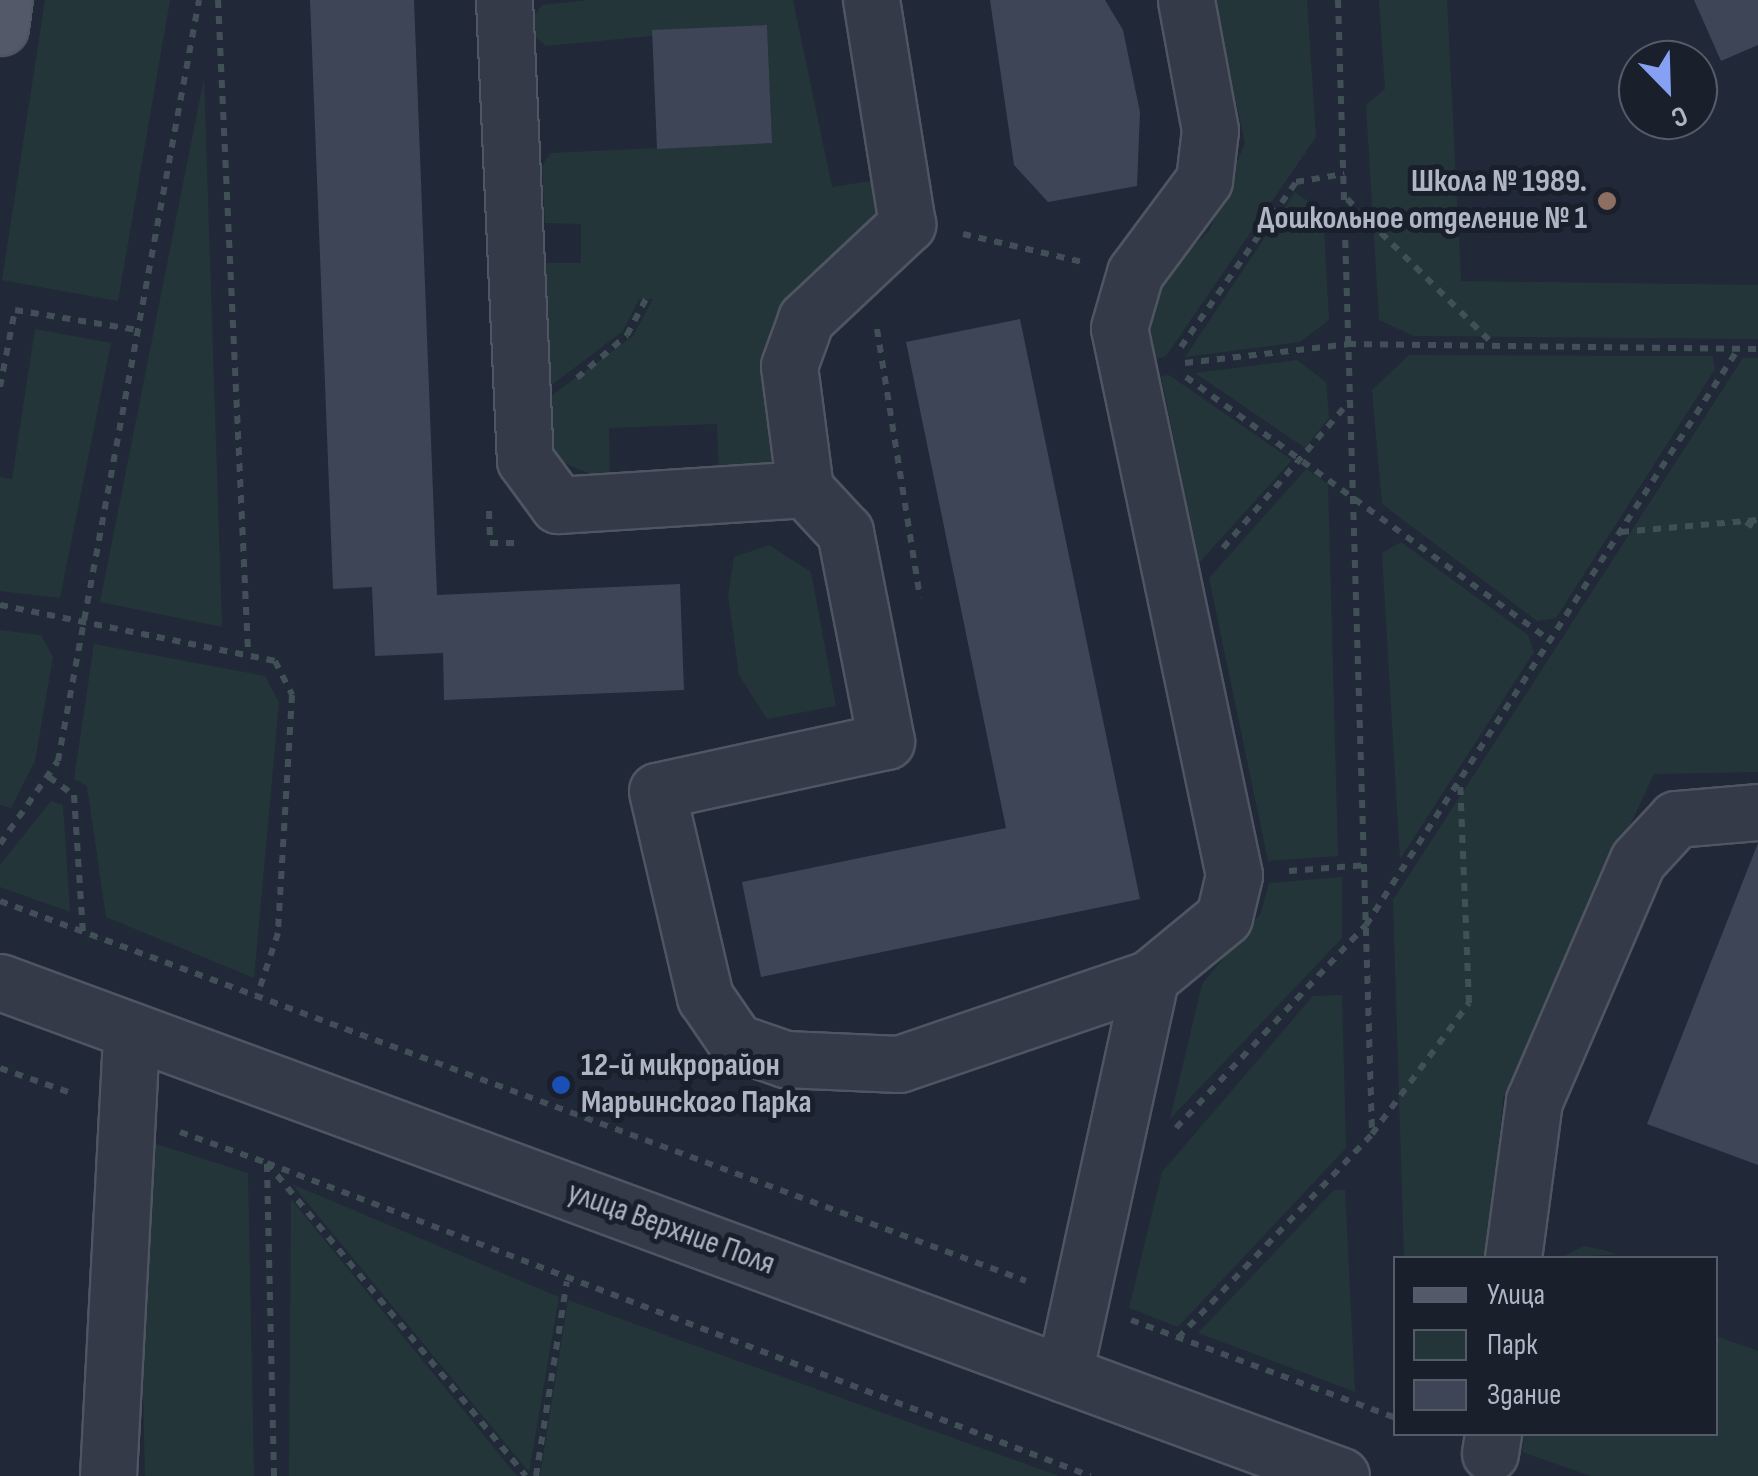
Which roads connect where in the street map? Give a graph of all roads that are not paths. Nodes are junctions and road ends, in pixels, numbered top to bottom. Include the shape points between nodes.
1 (4, 0) edge
2 (504, 0) edge
3 (870, 0) edge
4 (1186, 0) edge
5 (0, 27) edge
6 (805, 489) junction
7 (1758, 812) edge
8 (1150, 978) junction
9 (0, 982) edge
10 (131, 1031) junction
11 (1513, 1256) edge
12 (1064, 1374) junction
13 (108, 1476) edge
14 (1341, 1476) edge

1 - 5 main road
2 - 6 street via 525,460 558,505
3 - 6 street via 907,224 806,319 789,366
4 - 8 street via 1210,130 1204,180 1134,273 1120,328 1234,875 1224,917
6 - 8 street via 845,532 886,741 658,791 704,997 736,1042 785,1058 898,1064
7 - 11 street via 1676,818 1638,860 1534,1102
8 - 12 street
9 - 10 street, улица Верхние Поля
10 - 12 street, улица Верхние Поля
10 - 13 street
12 - 14 street, улица Верхние Поля

